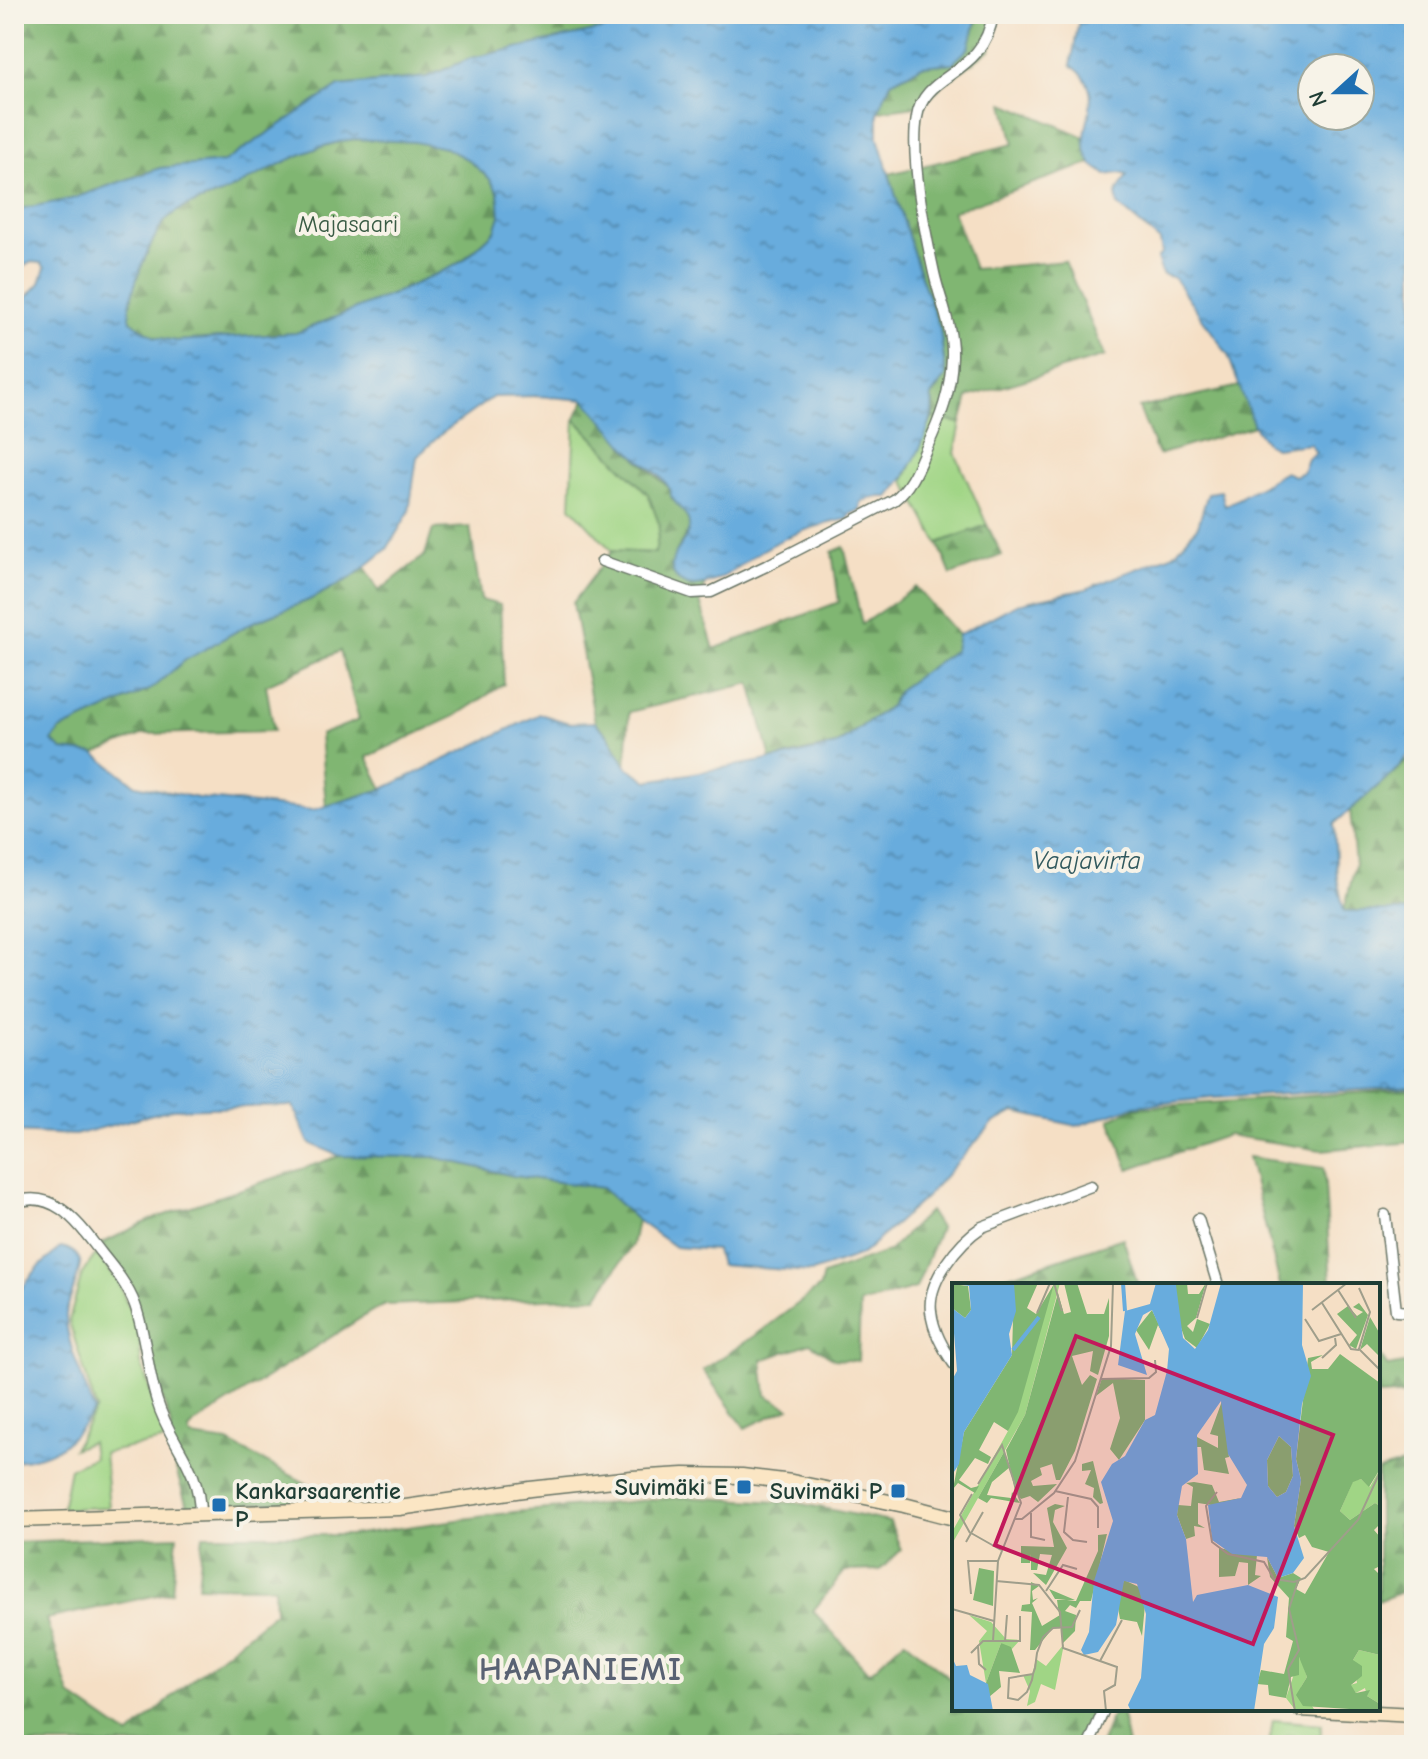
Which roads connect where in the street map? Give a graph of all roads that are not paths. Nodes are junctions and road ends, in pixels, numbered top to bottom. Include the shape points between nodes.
1 (993, 14) edge
2 (602, 561) dead end
3 (1091, 1186) dead end
4 (14, 1203) edge
5 (1385, 1215) dead end
6 (1198, 1219) dead end
7 (1217, 1283) edge
8 (1414, 1312) edge
9 (952, 1361) edge
10 (200, 1515) junction
11 (952, 1517) edge
12 (14, 1520) edge
13 (1103, 1711) edge
14 (1338, 1711) edge
15 (1414, 1715) edge
16 (1089, 1745) edge

1 - 2 street via 980,51 921,100 917,116 921,203 952,353 943,413 907,487 894,500 711,592 692,593
3 - 9 street via 982,1227 956,1250 933,1292 930,1309
4 - 10 street via 37,1199 67,1212 121,1278 135,1306 162,1415 193,1473
5 - 8 street via 1396,1311
6 - 7 street
10 - 11 street via 399,1508 544,1487 684,1475 792,1482
10 - 12 street
13 - 16 street
14 - 15 street

